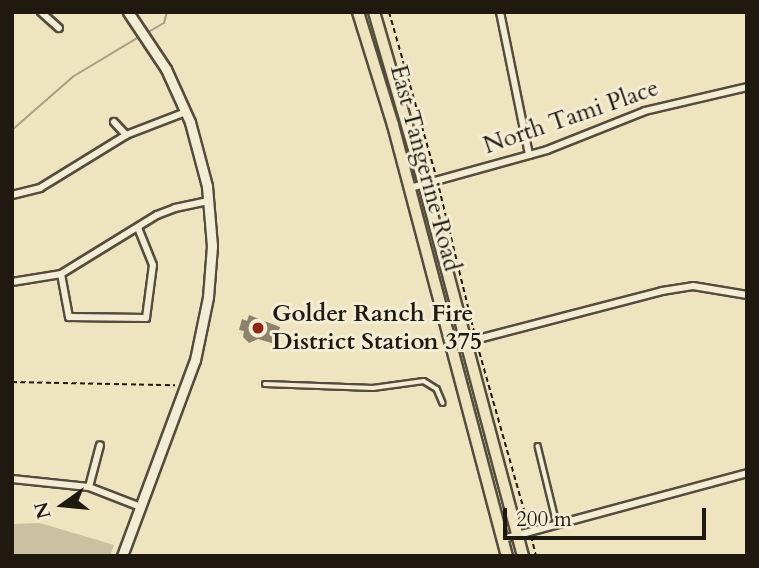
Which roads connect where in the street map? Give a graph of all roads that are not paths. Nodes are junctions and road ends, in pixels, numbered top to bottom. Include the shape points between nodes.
1 (41, 12) edge
2 (128, 12) edge
3 (358, 12) edge
4 (374, 12) edge
5 (500, 12) edge
6 (59, 28) dead end
7 (747, 87) edge
8 (186, 112) junction
9 (114, 122) dead end
10 (126, 135) junction
11 (529, 155) junction
12 (424, 184) junction
13 (410, 188) junction
14 (12, 195) edge
15 (209, 201) junction
16 (138, 229) junction
17 (61, 274) junction
18 (12, 282) edge
19 (747, 295) edge
20 (471, 340) junction
21 (451, 345) junction
22 (265, 384) dead end
23 (443, 402) dead end
24 (100, 445) dead end
25 (538, 446) dead end
26 (747, 473) edge
27 (12, 479) edge
28 (89, 487) junction
29 (138, 506) junction
30 (557, 524) junction
31 (518, 535) junction
32 (503, 539) junction
33 (122, 556) edge
34 (507, 556) edge
35 (523, 556) edge

1 - 6 street
2 - 8 street via 153,47
3 - 13 main road, East Tangerine Road
4 - 12 main road, East Tangerine Road
5 - 11 street
7 - 11 street, North Tami Place via 645,111
8 - 10 street
8 - 15 street
9 - 10 street
10 - 14 street via 40,188
11 - 12 street, North Tami Place
12 - 13 street, North Tami Place
12 - 20 main road, East Tangerine Road
13 - 21 main road, East Tangerine Road
15 - 16 street via 174,208
15 - 29 street via 211,268 203,330
16 - 17 street
16 - 17 street via 153,265 146,318 69,317
17 - 18 street
19 - 20 street via 693,286 662,291
20 - 21 street
20 - 31 main road, East Tangerine Road
21 - 32 main road, East Tangerine Road
22 - 23 lane via 373,388 424,381 437,389
24 - 28 street
25 - 30 lane
26 - 30 street
27 - 28 street
28 - 29 street
29 - 33 street
30 - 31 street
31 - 32 street
31 - 35 main road, East Tangerine Road
32 - 34 main road, East Tangerine Road

